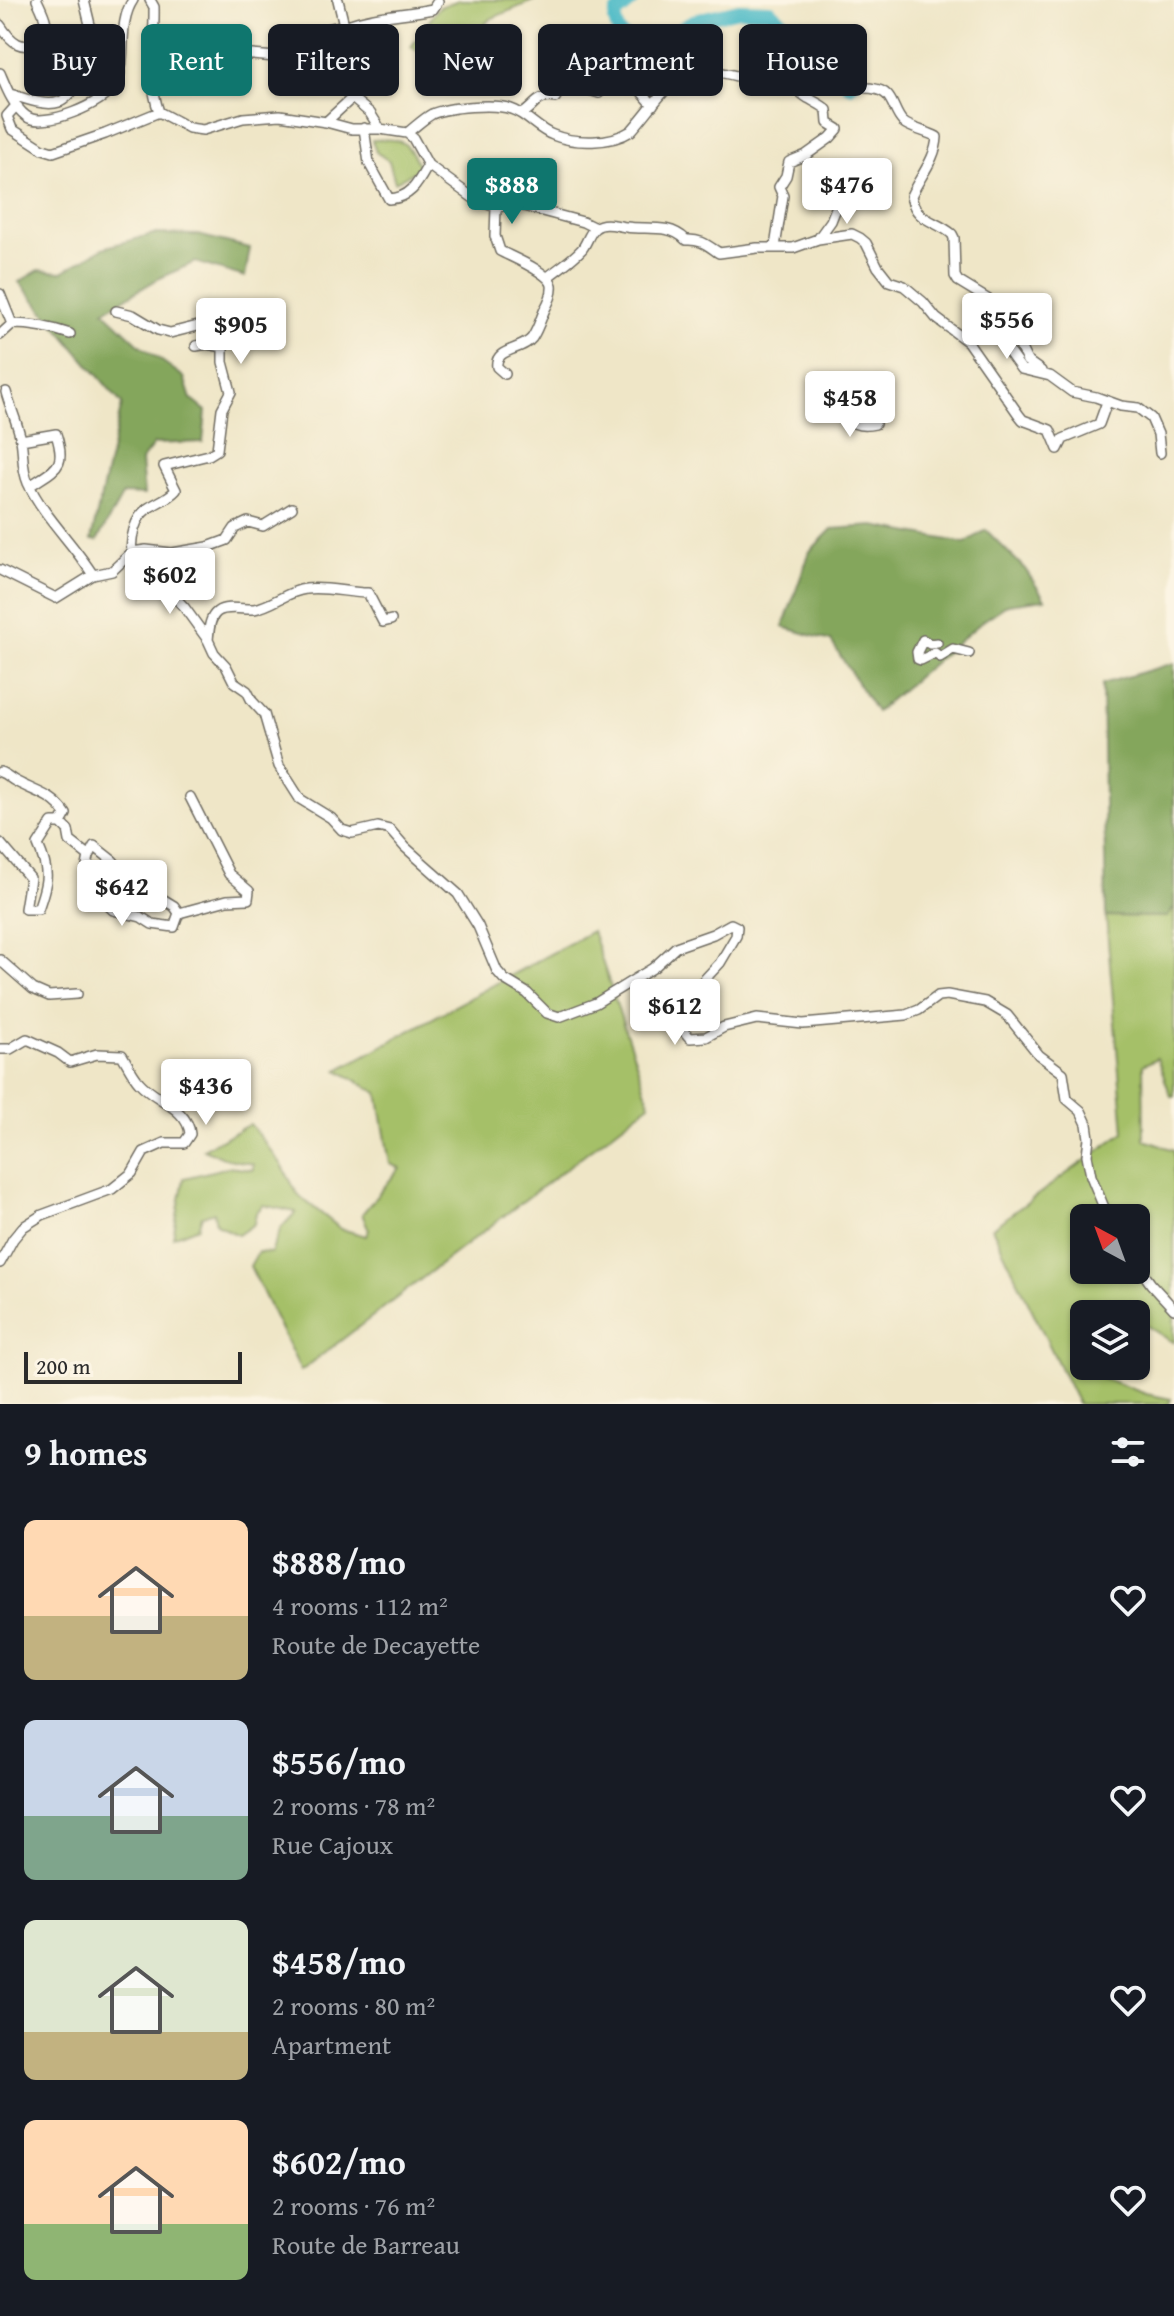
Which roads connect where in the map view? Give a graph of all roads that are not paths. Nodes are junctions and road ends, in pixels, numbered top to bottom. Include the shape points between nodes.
1 (37, 0) edge
2 (84, 0) edge
3 (133, 0) edge
4 (150, 0) edge
5 (338, 0) edge
6 (438, 1) edge
7 (153, 24) edge
8 (344, 24) edge
9 (356, 24) edge
10 (0, 25) edge
11 (0, 73) edge
12 (739, 78) edge
13 (867, 89) edge
14 (10, 94) junction
15 (155, 96) edge
16 (556, 96) edge
17 (646, 96) edge
18 (804, 96) edge
19 (352, 98) joint
20 (653, 105) junction
21 (18, 107) junction
22 (159, 112) junction
23 (522, 114) junction
24 (326, 122) junction
25 (364, 128) junction
26 (380, 129) junction
27 (407, 133) junction
28 (428, 165) junction
29 (840, 198) dead end
30 (496, 207) junction
31 (595, 228) junction
32 (818, 239) junction
33 (775, 247) junction
34 (548, 277) junction
35 (0, 294) edge
36 (116, 311) dead end
37 (12, 324) junction
38 (70, 334) dead end
39 (0, 335) edge
40 (243, 339) dead end
41 (223, 345) junction
42 (196, 346) dead end
43 (505, 374) dead end
44 (6, 392) dead end
45 (1107, 402) junction
46 (840, 411) dead end
47 (875, 424) dead end
48 (21, 440) junction
49 (1160, 453) dead end
50 (30, 486) junction
51 (292, 508) dead end
52 (132, 552) junction
53 (0, 570) edge
54 (93, 575) junction
55 (391, 620) dead end
56 (208, 640) junction
57 (937, 643) dead end
58 (969, 653) dead end
59 (0, 772) edge
60 (190, 797) dead end
61 (61, 823) junction
62 (0, 843) edge
63 (89, 856) junction
64 (179, 913) junction
65 (0, 960) edge
66 (77, 994) dead end
67 (0, 1049) edge
68 (1103, 1204) edge
69 (0, 1263) edge
70 (1150, 1283) edge
71 (1174, 1309) edge

1 - 10 street via 47,32 43,40 27,47 16,44
2 - 14 street via 94,45 95,73 89,82 56,103
3 - 21 street via 115,87 89,105 46,120 26,117
4 - 7 street
5 - 8 street
6 - 9 street via 433,9
11 - 14 street
12 - 20 street via 704,69 688,72
13 - 45 street via 886,94 906,125 937,137 937,147 911,196 913,207 952,234 955,276 994,303 1014,362 1050,376 1072,392
14 - 21 street
15 - 22 street
16 - 23 street via 537,100
17 - 20 street
18 - 33 street via 824,107 828,123 838,129 789,162 779,187 783,196
19 - 24 street
19 - 26 street
20 - 23 street via 624,136 598,141 552,135
21 - 22 street via 7,116 12,129 53,152
22 - 24 street via 203,130 243,118 280,115
23 - 27 street via 498,106 446,110
24 - 25 street
25 - 26 street
25 - 28 street via 369,163 389,199 413,191
26 - 27 street
27 - 28 street
28 - 30 street via 476,200
29 - 32 street
30 - 31 street via 516,204
30 - 34 street via 500,251
31 - 33 street via 658,227 686,240 697,239 719,253
31 - 34 street via 583,247
32 - 33 street via 793,248
32 - 45 street via 852,234 866,243 889,281 904,286 968,342 1023,420 1050,430 1058,449 1063,439 1099,424
34 - 43 street via 550,299 532,337 496,361
35 - 37 street
36 - 41 street via 170,333 214,322
37 - 38 street
37 - 39 street
40 - 41 street
41 - 42 street
41 - 52 street via 231,392 222,409 217,450 164,466 176,490 145,510 134,530
44 - 48 street
45 - 49 street via 1138,408 1151,418
46 - 47 street via 859,426
48 - 50 street via 22,468
48 - 50 street via 56,434 62,452 58,466
50 - 54 street
51 - 52 street via 263,526 248,522 235,528 227,540 208,547
52 - 54 street via 112,571
52 - 56 street
53 - 54 street via 56,598
55 - 56 street via 383,622 368,593 308,588 257,609 221,609 209,626
56 - 68 street via 234,682 264,714 279,766 300,799 342,830 390,830 458,894 497,971 547,1013 566,1015 596,1003 653,968 676,947 731,924 737,927 736,936 704,980 683,1024 690,1038 757,1019 803,1024 906,1015 938,996 985,1002 997,1007 1039,1055 1063,1073 1067,1099 1087,1124 1091,1176
57 - 58 street via 923,640 918,659 935,653 940,657 953,649
59 - 61 street via 58,802 66,814
60 - 64 street via 229,874 249,891 248,899
61 - 62 street via 52,823 38,845 48,881 38,909 25,909 30,878
61 - 63 street via 70,841
63 - 64 street via 94,846
63 - 64 street via 84,882 113,910 174,927
65 - 66 street via 33,989 49,996
67 - 69 street via 27,1039 70,1062 97,1054 122,1055 139,1082 181,1114 190,1134 184,1143 164,1143 144,1152 132,1173 112,1189 23,1227
70 - 71 street

